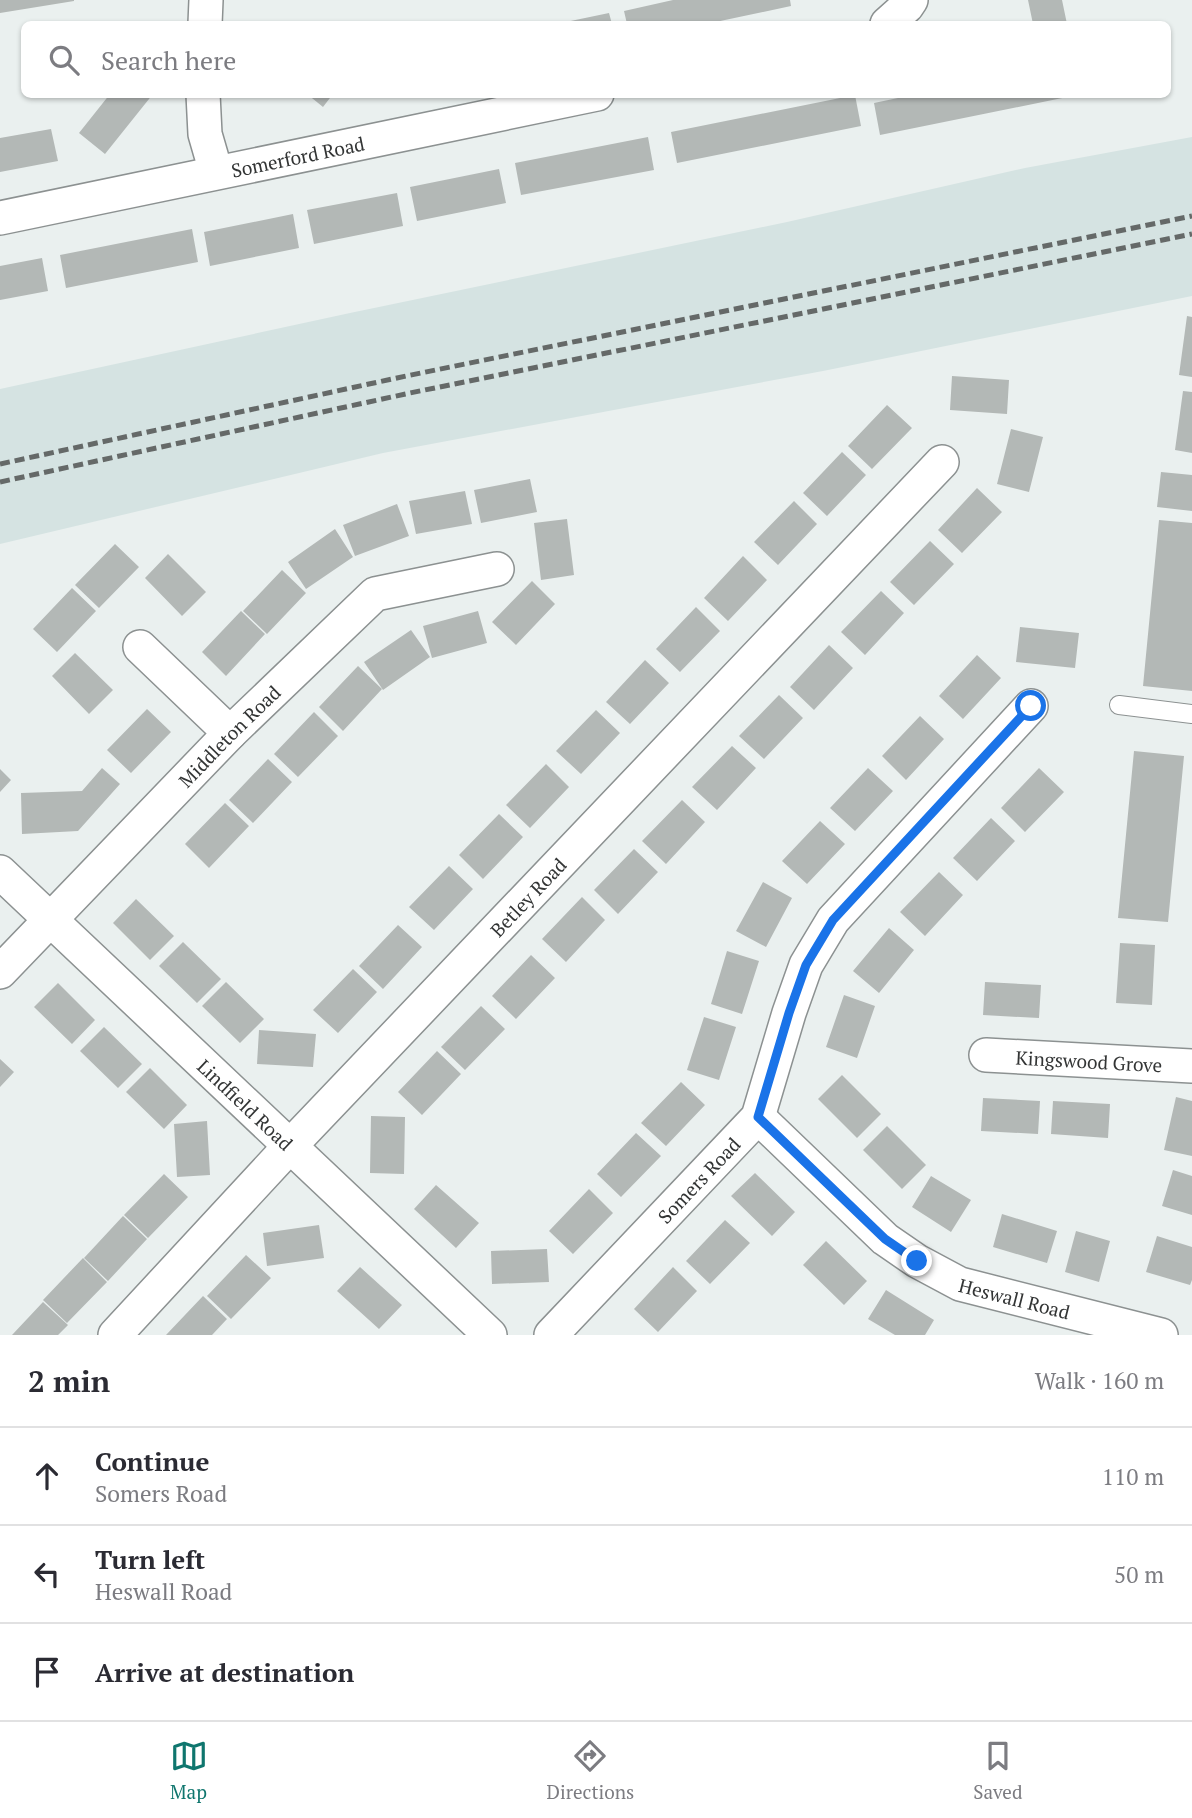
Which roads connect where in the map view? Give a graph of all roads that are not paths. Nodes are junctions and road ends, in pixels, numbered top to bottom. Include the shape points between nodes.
1 (206, 0) edge
2 (911, 0) edge
3 (205, 21) edge
4 (890, 21) edge
5 (203, 98) edge
6 (577, 98) edge
7 (216, 172) junction
8 (0, 218) edge
9 (943, 462) dead end
10 (498, 569) dead end
11 (140, 648) dead end
12 (1119, 705) dead end
13 (1031, 706) dead end
14 (1192, 714) edge
15 (230, 733) junction
16 (0, 872) edge
17 (50, 919) junction
18 (0, 972) edge
19 (986, 1055) dead end
20 (1192, 1066) edge
21 (758, 1117) junction
22 (290, 1146) junction
23 (114, 1335) edge
24 (490, 1335) edge
25 (551, 1335) edge
26 (1161, 1335) edge

1 - 3 street
2 - 4 street
5 - 7 street via 205,134
6 - 7 street, Somerford Road
7 - 8 street, Somerford Road
9 - 22 street, Betley Road
10 - 15 street, Middleton Road via 374,594
11 - 15 street
12 - 14 lane
13 - 21 street, Somers Road via 833,920 806,965
15 - 17 street, Middleton Road
16 - 17 street, Lindfield Road
17 - 18 street, Middleton Road
17 - 22 street, Lindfield Road
19 - 20 street, Kingswood Grove
21 - 25 street, Somers Road
21 - 26 street, Heswall Road via 885,1239 917,1261 960,1284
22 - 23 street, Betley Road
22 - 24 street, Lindfield Road

